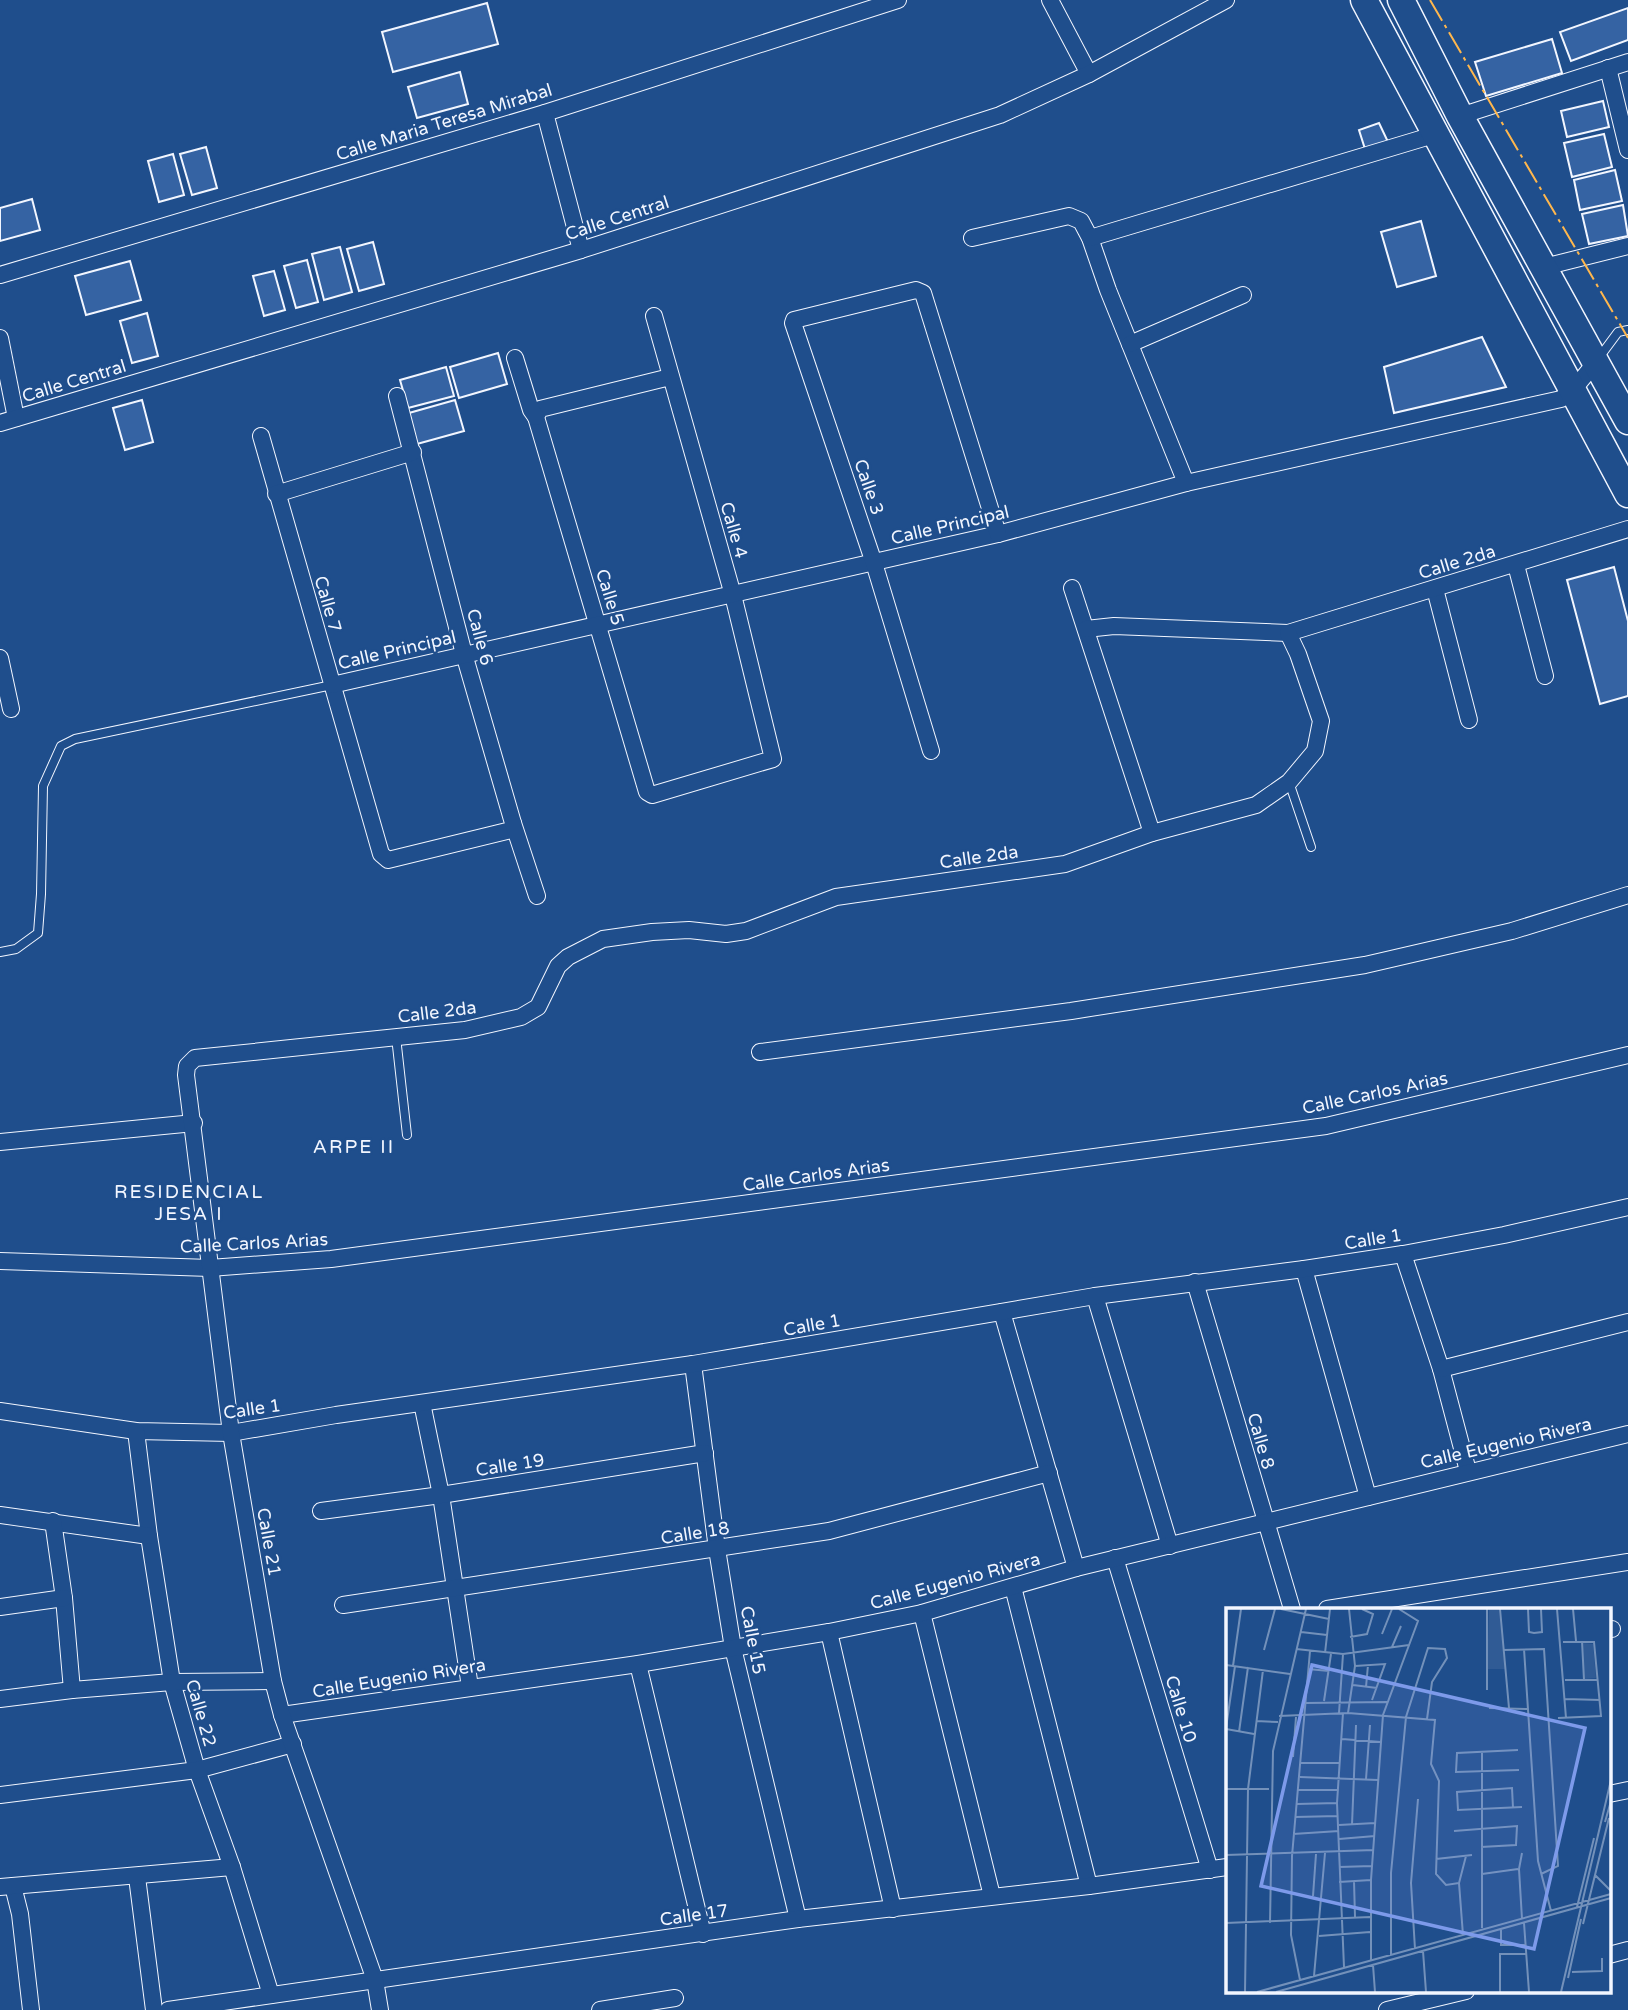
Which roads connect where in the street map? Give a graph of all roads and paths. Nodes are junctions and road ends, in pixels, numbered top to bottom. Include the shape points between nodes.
1 (898, 0) edge
2 (1049, 0) edge
3 (1226, 0) edge
4 (1364, 0) edge
5 (1401, 0) edge
6 (1628, 62) edge
7 (1608, 68) junction
8 (1090, 74) junction
9 (545, 113) junction
10 (1460, 116) junction
11 (1437, 134) junction
12 (1628, 150) edge
13 (972, 238) dead end
14 (1090, 238) junction
15 (1628, 246) edge
16 (581, 250) junction
17 (1544, 267) junction
18 (0, 275) edge
19 (1243, 295) dead end
20 (654, 316) dead end
21 (1628, 330) edge
22 (0, 338) edge
23 (1130, 344) junction
24 (515, 358) dead end
25 (1596, 362) junction
26 (670, 377) junction
27 (1573, 390) junction
28 (397, 396) dead end
29 (538, 413) junction
30 (16, 418) junction
31 (1628, 421) edge
32 (0, 423) edge
33 (261, 436) dead end
34 (412, 452) junction
35 (1186, 483) junction
36 (276, 494) junction
37 (1628, 494) edge
38 (1628, 529) edge
39 (998, 534) junction
40 (874, 563) junction
41 (1516, 565) junction
42 (1072, 588) dead end
43 (1435, 589) junction
44 (733, 595) junction
45 (598, 626) junction
46 (1086, 629) junction
47 (1288, 633) junction
48 (464, 654) junction
49 (0, 658) edge
50 (1545, 676) dead end
51 (332, 685) junction
52 (11, 709) dead end
53 (1469, 720) dead end
54 (930, 751) dead end
55 (1289, 782) junction
56 (652, 795) joint
57 (512, 827) junction
58 (1152, 833) junction
59 (1311, 847) dead end
60 (1628, 895) edge
61 (537, 897) dead end
62 (0, 952) edge
63 (396, 1037) junction
64 (760, 1052) dead end
65 (1628, 1055) edge
66 (187, 1066) joint
67 (194, 1123) junction
68 (407, 1135) dead end
69 (0, 1142) edge
70 (1628, 1207) edge
71 (1403, 1254) junction
72 (0, 1261) edge
73 (209, 1268) junction
74 (1304, 1269) junction
75 (1195, 1282) junction
76 (1095, 1296) junction
77 (1002, 1312) junction
78 (1628, 1322) edge
79 (693, 1364) junction
80 (1441, 1369) junction
81 (422, 1403) junction
82 (0, 1411) edge
83 (136, 1431) junction
84 (231, 1433) junction
85 (1628, 1434) edge
86 (705, 1453) junction
87 (1468, 1471) junction
88 (1049, 1473) junction
89 (441, 1495) junction
90 (1368, 1497) junction
91 (321, 1511) dead end
92 (0, 1515) edge
93 (53, 1521) junction
94 (1265, 1522) junction
95 (149, 1536) junction
96 (1170, 1546) junction
97 (717, 1549) junction
98 (1115, 1558) junction
99 (1628, 1562) edge
100 (1076, 1568) junction
101 (1013, 1587) junction
102 (455, 1589) junction
103 (64, 1598) junction
104 (342, 1605) dead end
105 (0, 1608) edge
106 (1293, 1608) edge
107 (1333, 1608) edge
108 (922, 1613) junction
109 (829, 1632) junction
110 (733, 1648) junction
111 (638, 1664) junction
112 (273, 1681) junction
113 (172, 1682) junction
114 (470, 1687) junction
115 (72, 1690) junction
116 (0, 1699) edge
117 (282, 1715) junction
118 (293, 1744) junction
119 (197, 1770) junction
120 (1628, 1790) edge
121 (1610, 1794) edge
122 (0, 1795) edge
123 (232, 1867) junction
124 (1226, 1867) edge
125 (1210, 1870) junction
126 (137, 1877) junction
127 (1089, 1886) junction
128 (7, 1887) edge
129 (992, 1896) junction
130 (893, 1909) junction
131 (798, 1919) junction
132 (703, 1934) junction
133 (1628, 1950) edge
134 (1610, 1955) edge
135 (374, 1980) junction
136 (1456, 1993) edge
137 (271, 1995) junction
138 (675, 1998) dead end
139 (1398, 2004) edge
140 (31, 2010) edge
141 (154, 2010) edge
142 (168, 2010) edge
143 (380, 2010) edge
144 (600, 2010) edge

1 - 9 street, Calle Maria Teresa Mirabal
2 - 8 street
3 - 8 street, Calle Central
4 - 11 main road
5 - 10 main road
6 - 7 street
7 - 10 street
7 - 12 street
8 - 16 street, Calle Central via 1000,115
9 - 16 street
9 - 18 street, Calle Maria Teresa Mirabal
10 - 17 main road
11 - 14 street
11 - 27 main road
13 - 14 street via 1069,216 1081,221
14 - 23 street
15 - 17 street
16 - 30 street, Calle Central
17 - 25 main road
19 - 23 street
20 - 26 street, Calle 4
21 - 25 lane via 1618,332
22 - 30 street
23 - 35 street
24 - 29 street, Calle 5 via 531,410
25 - 27 street
25 - 31 main road
26 - 29 street
26 - 44 street, Calle 4
27 - 35 street, Calle Principal via 1561,399
27 - 37 main road
28 - 34 street, Calle 6
29 - 45 street, Calle 5
30 - 32 street, Calle Central
33 - 36 street, Calle 7
34 - 36 street
34 - 48 street, Calle 6
35 - 39 street, Calle Principal
36 - 51 street, Calle 7
38 - 41 street, Calle 2da
39 - 40 street, Calle Principal
39 - 40 street, Calle 3 via 923,293 916,290 797,318 793,323
40 - 44 street, Calle Principal
40 - 54 street, Calle 3
41 - 43 street, Calle 2da
41 - 50 street
42 - 46 street
43 - 47 street, Calle 2da
43 - 53 street
44 - 45 street, Calle Principal
44 - 56 street, Calle 4 via 772,760
45 - 48 street, Calle Principal
45 - 56 street, Calle 5 via 647,792
46 - 47 street via 1114,626
46 - 58 street
47 - 55 street, Calle 2da via 1321,721 1315,751
48 - 51 street, Calle Principal
48 - 57 street, Calle 6
49 - 52 street
51 - 57 street, Calle 7 via 381,854 388,860
51 - 62 lane via 75,739 61,746 43,786 38,933 16,949
55 - 58 street, Calle 2da via 1256,805
55 - 59 lane
57 - 61 street, Calle 6
58 - 63 street, Calle 2da via 1065,864 836,897 746,931 652,932 603,939 558,966 538,1007 521,1017 465,1030
60 - 64 street via 1512,931 1364,965 1071,1011
63 - 66 street, Calle 2da via 194,1058
63 - 68 lane
65 - 73 street, Calle Carlos Arias via 1326,1126 331,1259
66 - 67 street, Calle 21
67 - 69 street
67 - 73 street, Calle 21
70 - 71 street, Calle 1
71 - 74 street, Calle 1
71 - 80 street
72 - 73 street, Calle Carlos Arias
73 - 84 street, Calle 21
74 - 75 street, Calle 1
74 - 90 street
75 - 76 street, Calle 1
75 - 94 street, Calle 8
76 - 77 street, Calle 1
76 - 96 street
77 - 79 street, Calle 1
77 - 88 street
78 - 80 street
79 - 81 street, Calle 1
79 - 86 street, Calle 15
80 - 87 street
81 - 84 street, Calle 1
81 - 89 street
82 - 83 street, Calle 1
83 - 84 street, Calle 1
83 - 95 street, Calle 22
84 - 112 street, Calle 21
85 - 87 street, Calle Eugenio Rivera
86 - 89 street, Calle 19
86 - 97 street, Calle 15
87 - 90 street, Calle Eugenio Rivera
88 - 97 street, Calle 18 via 829,1531
88 - 100 street
89 - 91 street, Calle 19
89 - 102 street
90 - 94 street, Calle Eugenio Rivera
92 - 93 street
93 - 95 street
93 - 103 street
94 - 96 street, Calle Eugenio Rivera
94 - 106 street, Calle 8
95 - 113 street, Calle 22
96 - 98 street, Calle Eugenio Rivera
97 - 102 street, Calle 18
97 - 110 street, Calle 15
98 - 100 street, Calle Eugenio Rivera
98 - 125 street, Calle 10
99 - 107 street
100 - 101 street, Calle Eugenio Rivera
101 - 108 street, Calle Eugenio Rivera
101 - 127 street
102 - 104 street, Calle 18
102 - 114 street
103 - 105 street
103 - 115 street
108 - 109 street, Calle Eugenio Rivera
108 - 129 street
109 - 110 street, Calle Eugenio Rivera
109 - 130 street
110 - 111 street, Calle Eugenio Rivera
110 - 131 street, Calle 15
111 - 114 street, Calle Eugenio Rivera
111 - 132 street
112 - 113 street
112 - 117 street, Calle 21
113 - 115 street
113 - 119 street, Calle 22
114 - 117 street, Calle Eugenio Rivera
115 - 116 street
117 - 118 street, Calle 21
118 - 119 street
118 - 135 street, Calle 21
119 - 122 street
119 - 123 street, Calle 22
120 - 121 street
123 - 126 street
123 - 137 street, Calle 22
124 - 125 street, Calle 17
125 - 127 street, Calle 17
126 - 128 street
126 - 141 street
127 - 129 street, Calle 17
128 - 140 street via 20,1914
129 - 130 street, Calle 17
130 - 131 street, Calle 17
131 - 132 street, Calle 17
132 - 135 street, Calle 17
133 - 134 street
135 - 137 street, Calle 17
135 - 143 street, Calle 21
136 - 139 street
137 - 142 street, Calle 17
138 - 144 street

